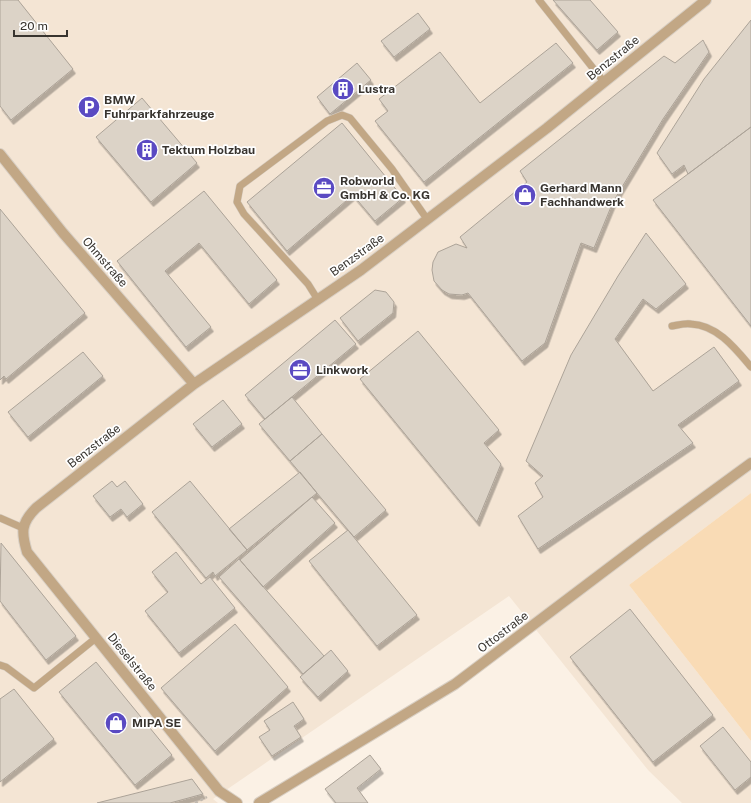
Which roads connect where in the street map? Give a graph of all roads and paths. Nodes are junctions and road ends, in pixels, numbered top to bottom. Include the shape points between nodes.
1 (539, 0) edge
2 (706, 0) edge
3 (604, 82) junction
4 (0, 154) edge
5 (427, 219) junction
6 (318, 300) junction
7 (672, 326) dead end
8 (751, 366) edge
9 (194, 384) junction
10 (751, 463) edge
11 (0, 518) edge
12 (23, 528) junction
13 (96, 638) junction
14 (0, 665) edge
15 (238, 803) edge
16 (259, 803) edge

1 - 3 lane
2 - 3 street, Benzstraße
3 - 5 street, Benzstraße
4 - 9 street, Ohmstraße via 63,233
5 - 6 street, Benzstraße
5 - 6 lane via 392,169 350,118 342,115 327,121 240,186 238,202 244,214 308,284
6 - 9 street, Benzstraße
7 - 8 lane via 691,324 709,328 722,336
9 - 12 street, Benzstraße via 36,508 27,517
10 - 16 street, Ottostraße via 455,684
11 - 12 lane
12 - 13 street, Dieselstraße via 27,552
13 - 14 lane via 34,688
13 - 15 street, Dieselstraße via 219,791

